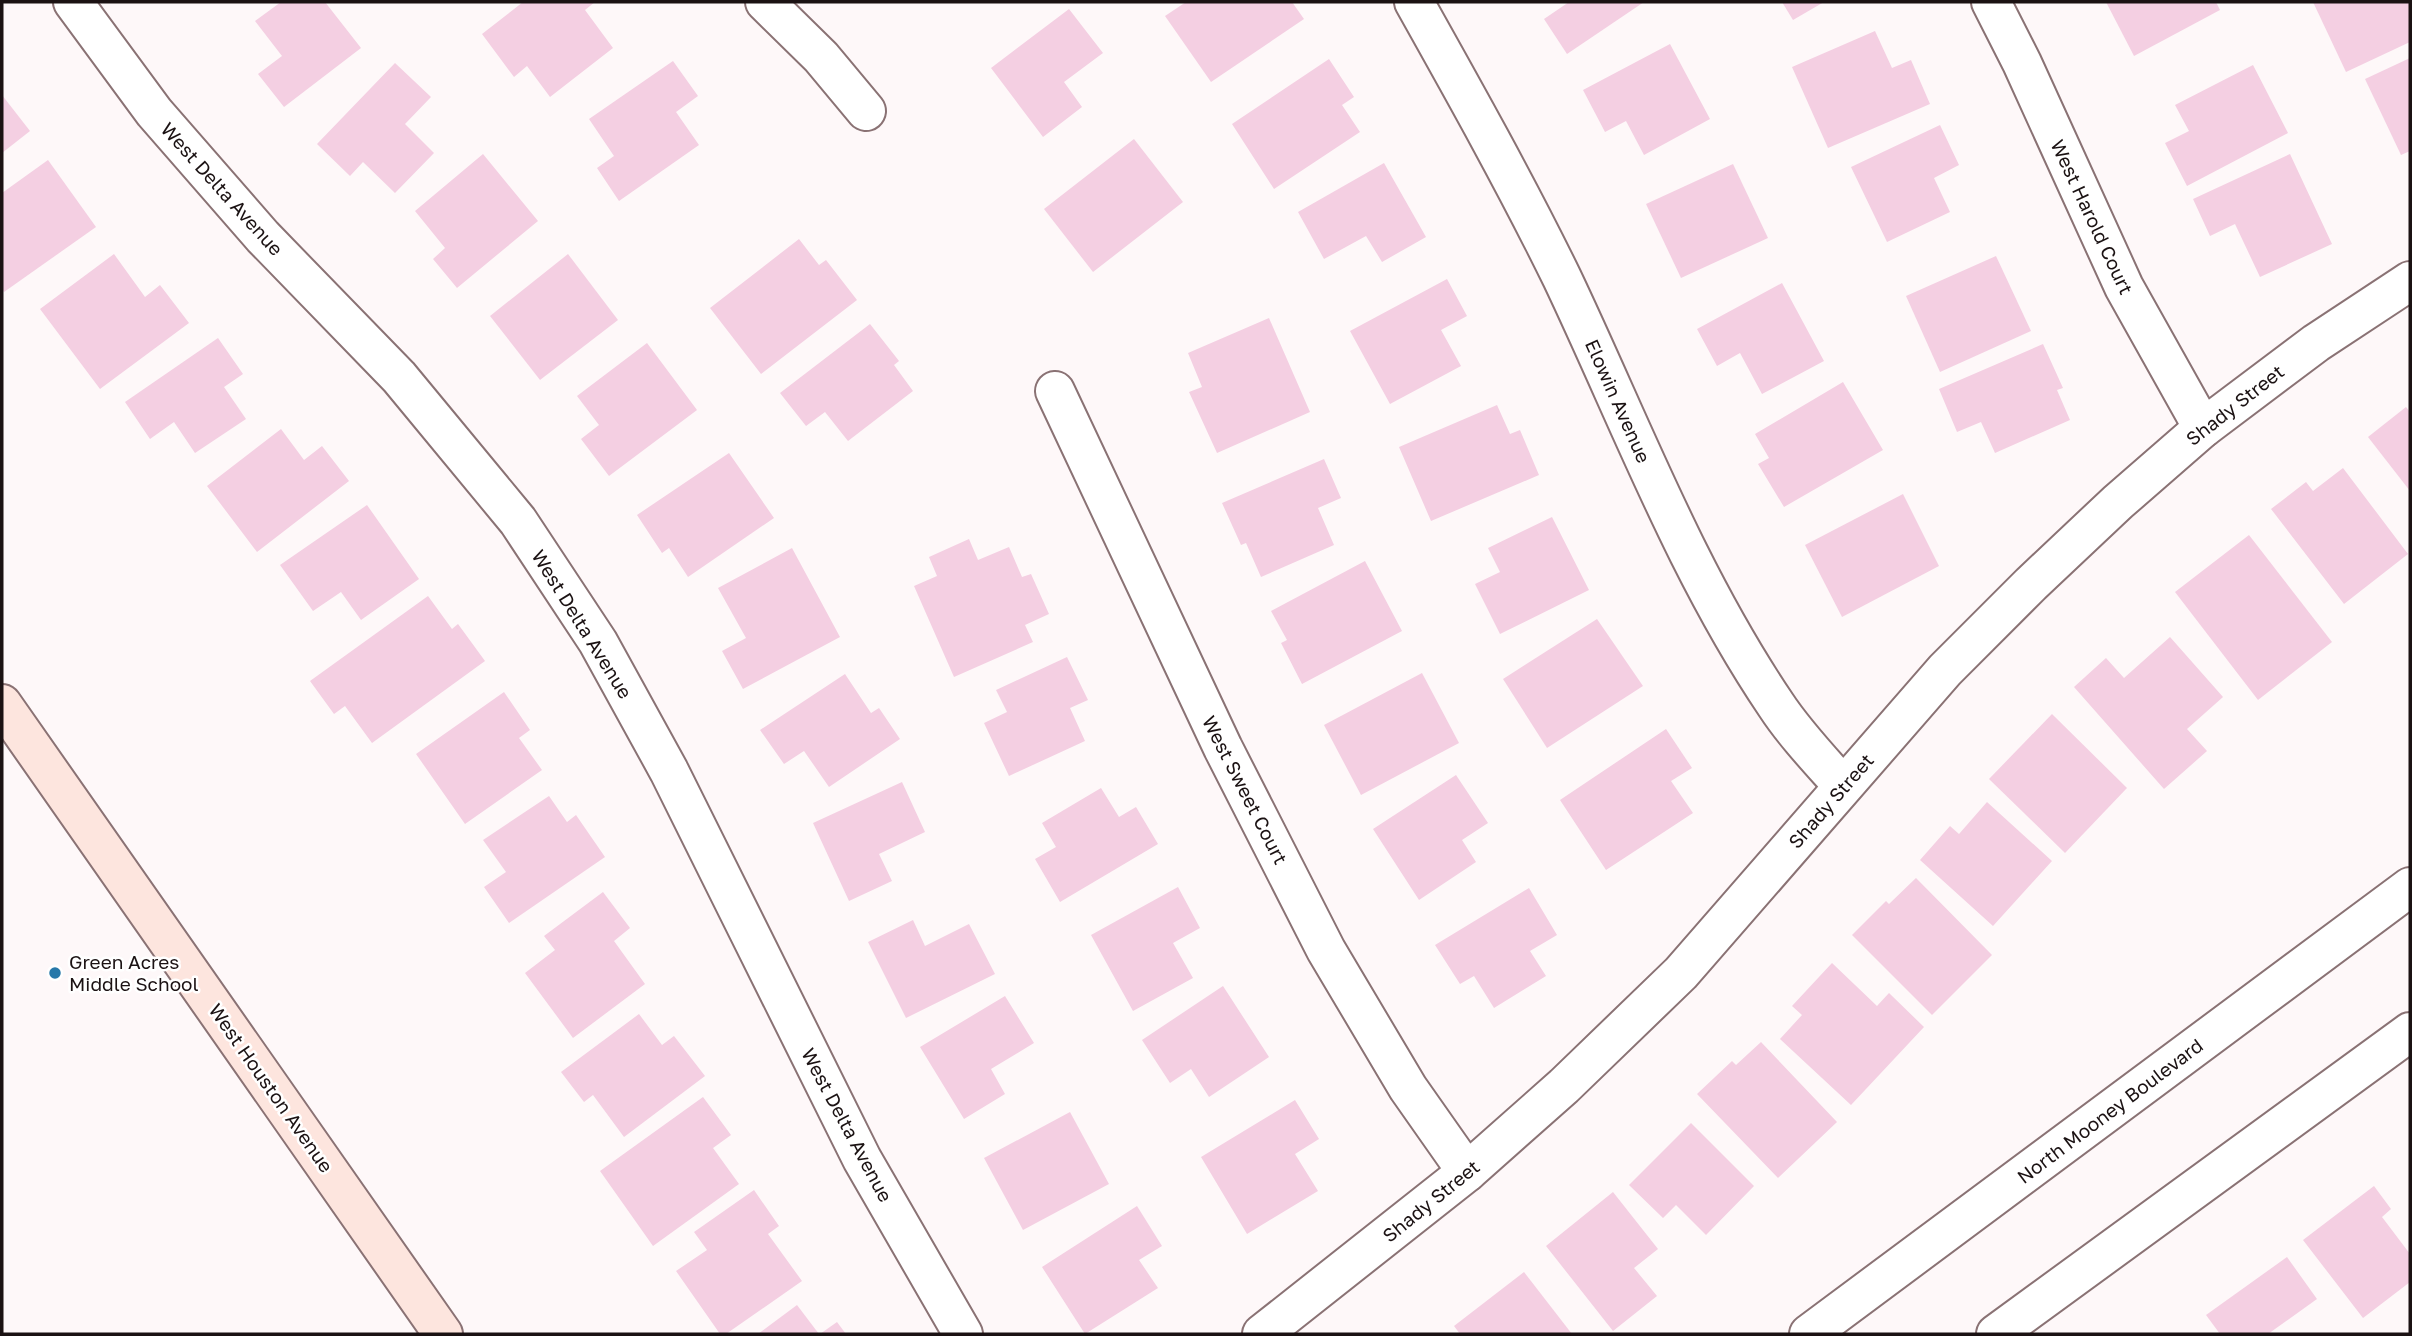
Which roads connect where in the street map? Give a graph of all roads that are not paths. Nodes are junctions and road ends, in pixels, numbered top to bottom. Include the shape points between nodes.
1 (73, 2) edge
2 (765, 2) edge
3 (1414, 2) edge
4 (1991, 2) edge
5 (866, 111) dead end
6 (2410, 281) edge
7 (1055, 391) dead end
8 (2203, 428) junction
9 (2, 704) edge
10 (1843, 786) junction
11 (2410, 887) edge
12 (2410, 1032) edge
13 (1467, 1172) junction
14 (2005, 1331) edge
15 (443, 1334) edge
16 (963, 1334) edge
17 (1262, 1334) edge
18 (1809, 1334) edge

1 - 16 street, West Delta Avenue via 154,112 263,237 399,377 518,521 598,642 669,771 862,1159
2 - 5 street via 821,57
3 - 10 street, Elowin Avenue via 1498,151 1562,278 1669,514 1726,624 1776,706
4 - 8 street, West Harold Court via 2124,287
6 - 8 street, Shady Street via 2316,343
7 - 13 street, West Sweet Court via 1223,748 1326,950 1408,1088
8 - 10 street, Shady Street via 2031,584 1945,670
9 - 15 main road, West Houston Avenue
10 - 13 street, Shady Street via 1681,973
11 - 18 street, North Mooney Boulevard
12 - 14 street
13 - 17 street, Shady Street

